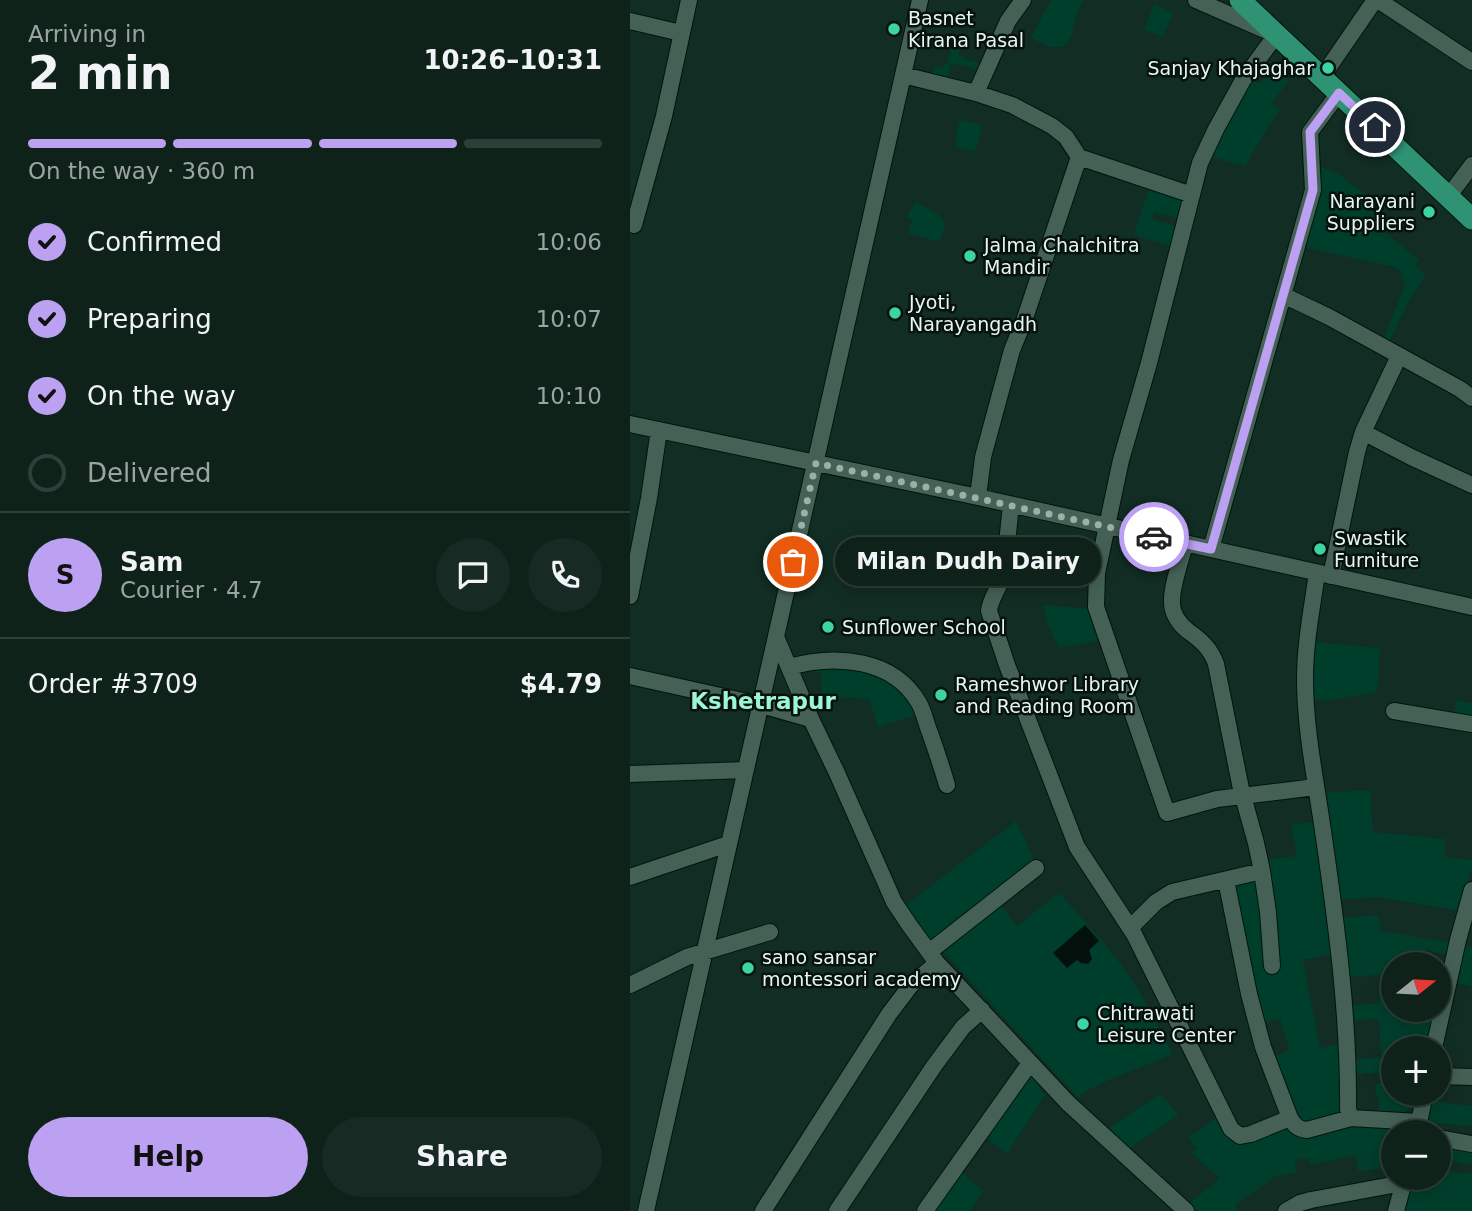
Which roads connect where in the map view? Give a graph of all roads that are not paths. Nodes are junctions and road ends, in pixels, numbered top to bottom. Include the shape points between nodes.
1 (689, 0) edge
2 (919, 0) edge
3 (1023, 0) edge
4 (1196, 0) edge
5 (1240, 0) edge
6 (1376, 0) edge
7 (630, 21) edge
8 (681, 33) junction
9 (1276, 35) junction
10 (1472, 62) edge
11 (903, 75) junction
12 (1322, 78) junction
13 (976, 93) junction
14 (1339, 93) junction
15 (1079, 157) junction
16 (1472, 165) edge
17 (1192, 195) junction
18 (1448, 197) junction
19 (1472, 219) edge
20 (634, 225) dead end
21 (1283, 295) junction
22 (1399, 356) junction
23 (1472, 398) edge
24 (630, 424) edge
25 (659, 430) junction
26 (1363, 432) junction
27 (816, 463) junction
28 (1472, 485) edge
29 (978, 497) junction
30 (1011, 505) junction
31 (1107, 526) junction
32 (1185, 544) junction
33 (1211, 549) junction
34 (1324, 574) junction
35 (630, 596) edge
36 (1472, 607) edge
37 (776, 636) junction
38 (789, 667) junction
39 (630, 676) edge
40 (761, 705) junction
41 (1394, 711) dead end
42 (811, 719) junction
43 (1472, 724) edge
44 (746, 770) junction
45 (630, 774) edge
46 (947, 785) dead end
47 (1316, 787) junction
48 (1243, 796) junction
49 (728, 844) junction
50 (1035, 867) dead end
51 (1262, 871) junction
52 (630, 877) edge
53 (1226, 880) junction
54 (1472, 890) edge
55 (1130, 928) junction
56 (770, 932) dead end
57 (1465, 941) edge
58 (705, 952) junction
59 (933, 958) junction
60 (1272, 966) dead end
61 (630, 985) edge
62 (982, 1010) junction
63 (1437, 1036) edge
64 (1030, 1063) junction
65 (1451, 1076) edge
66 (1472, 1077) edge
67 (1290, 1118) junction
68 (1351, 1118) junction
69 (1381, 1122) edge
70 (1451, 1140) edge
71 (1472, 1144) edge
72 (1381, 1185) edge
73 (1401, 1190) edge
74 (646, 1211) edge
75 (763, 1211) edge
76 (837, 1211) edge
77 (925, 1211) edge
78 (1186, 1211) edge
79 (1286, 1211) edge
80 (1396, 1211) edge

1 - 8 street
2 - 11 street
3 - 13 street via 1008,21
4 - 9 street
5 - 9 main road
6 - 10 street
6 - 12 street
7 - 8 street
8 - 20 street
9 - 12 main road
9 - 17 street via 1243,80 1216,129
11 - 13 street
11 - 27 street
12 - 14 main road
13 - 15 street via 1013,105 1052,126
14 - 18 main road
14 - 21 street via 1310,132 1313,190
15 - 17 street
15 - 29 street via 1012,350 983,457
16 - 18 street
17 - 31 street
18 - 19 main road
21 - 22 street
21 - 33 street
22 - 23 street
22 - 26 street
24 - 25 street
25 - 27 street
25 - 35 street
26 - 28 street
26 - 34 street
27 - 29 street
27 - 37 street
29 - 30 street
30 - 31 street
30 - 55 street via 1000,584 990,603 991,620 1077,847
31 - 32 street
31 - 48 street via 1096,607 1167,813
32 - 33 street
32 - 48 street via 1171,606 1182,626 1214,656
33 - 34 street
34 - 36 street
34 - 47 street via 1310,622 1305,682
37 - 38 street
37 - 40 street
38 - 42 street
38 - 46 street via 827,661 861,663 901,680 920,706
39 - 40 street
40 - 42 street
40 - 44 street
41 - 43 street
42 - 59 street via 894,902
44 - 45 street
44 - 49 street
47 - 48 street
47 - 68 street via 1341,976
48 - 51 street
49 - 52 street
49 - 58 street
50 - 59 street
51 - 53 street
51 - 60 street
53 - 55 street via 1165,895
53 - 67 street via 1263,1047
54 - 57 street
55 - 67 street via 1231,1129 1240,1136 1251,1135
56 - 58 street
57 - 63 street
58 - 61 street
58 - 74 street
59 - 62 street
59 - 75 street via 889,1014
62 - 64 street
62 - 76 street via 949,1046
64 - 77 street
64 - 78 street
65 - 66 street
67 - 68 street via 1295,1126 1307,1130
68 - 69 street
70 - 71 street
72 - 79 street via 1300,1203
73 - 80 street

